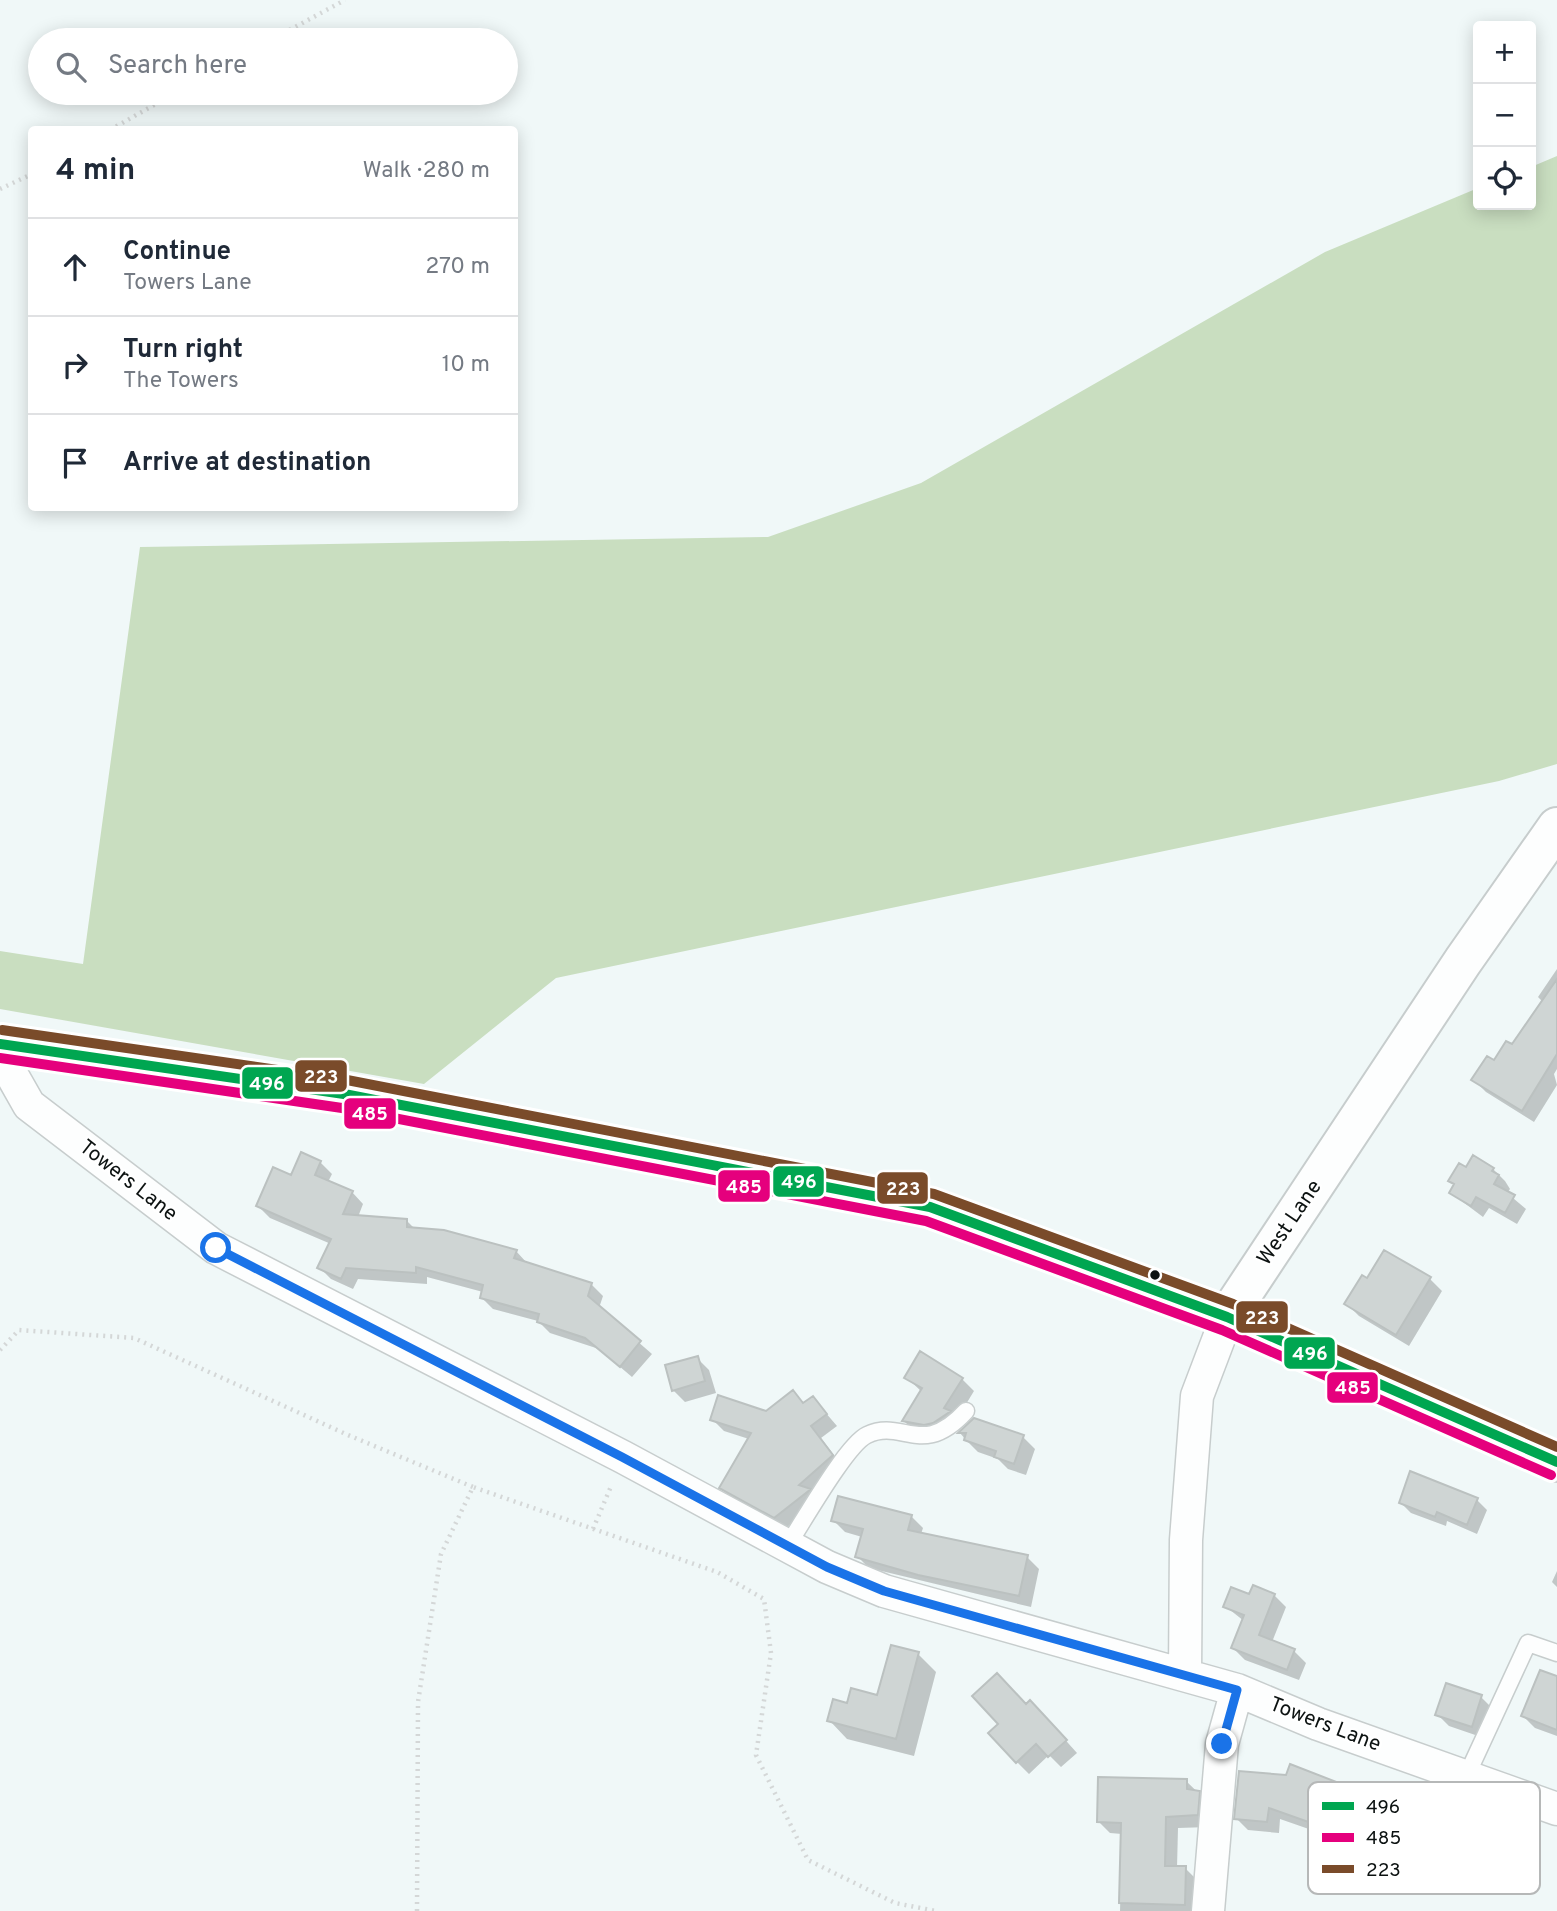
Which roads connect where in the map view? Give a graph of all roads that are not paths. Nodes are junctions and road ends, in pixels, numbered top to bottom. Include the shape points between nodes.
1 (1557, 827) edge
2 (0, 1044) edge
3 (0, 1054) edge
4 (1227, 1317) junction
5 (967, 1411) dead end
6 (1557, 1462) edge
7 (787, 1546) junction
8 (1557, 1654) edge
9 (1185, 1675) junction
10 (1237, 1690) junction
11 (1466, 1777) junction
12 (1480, 1782) edge
13 (1540, 1803) edge
14 (1557, 1809) edge
15 (1208, 1911) edge

1 - 4 street, West Lane
2 - 4 highway via 344,1094 930,1207
3 - 7 street, Towers Lane via 29,1105 216,1248
4 - 6 highway
4 - 9 street, West Lane via 1197,1396 1186,1540
5 - 7 lane via 946,1429 925,1437 878,1432 864,1436
7 - 9 street, Towers Lane via 884,1591
8 - 11 lane via 1528,1643
9 - 10 street, Towers Lane
10 - 11 street, Towers Lane
10 - 15 street via 1222,1744
11 - 12 street, Towers Lane
13 - 14 street, Towers Lane

